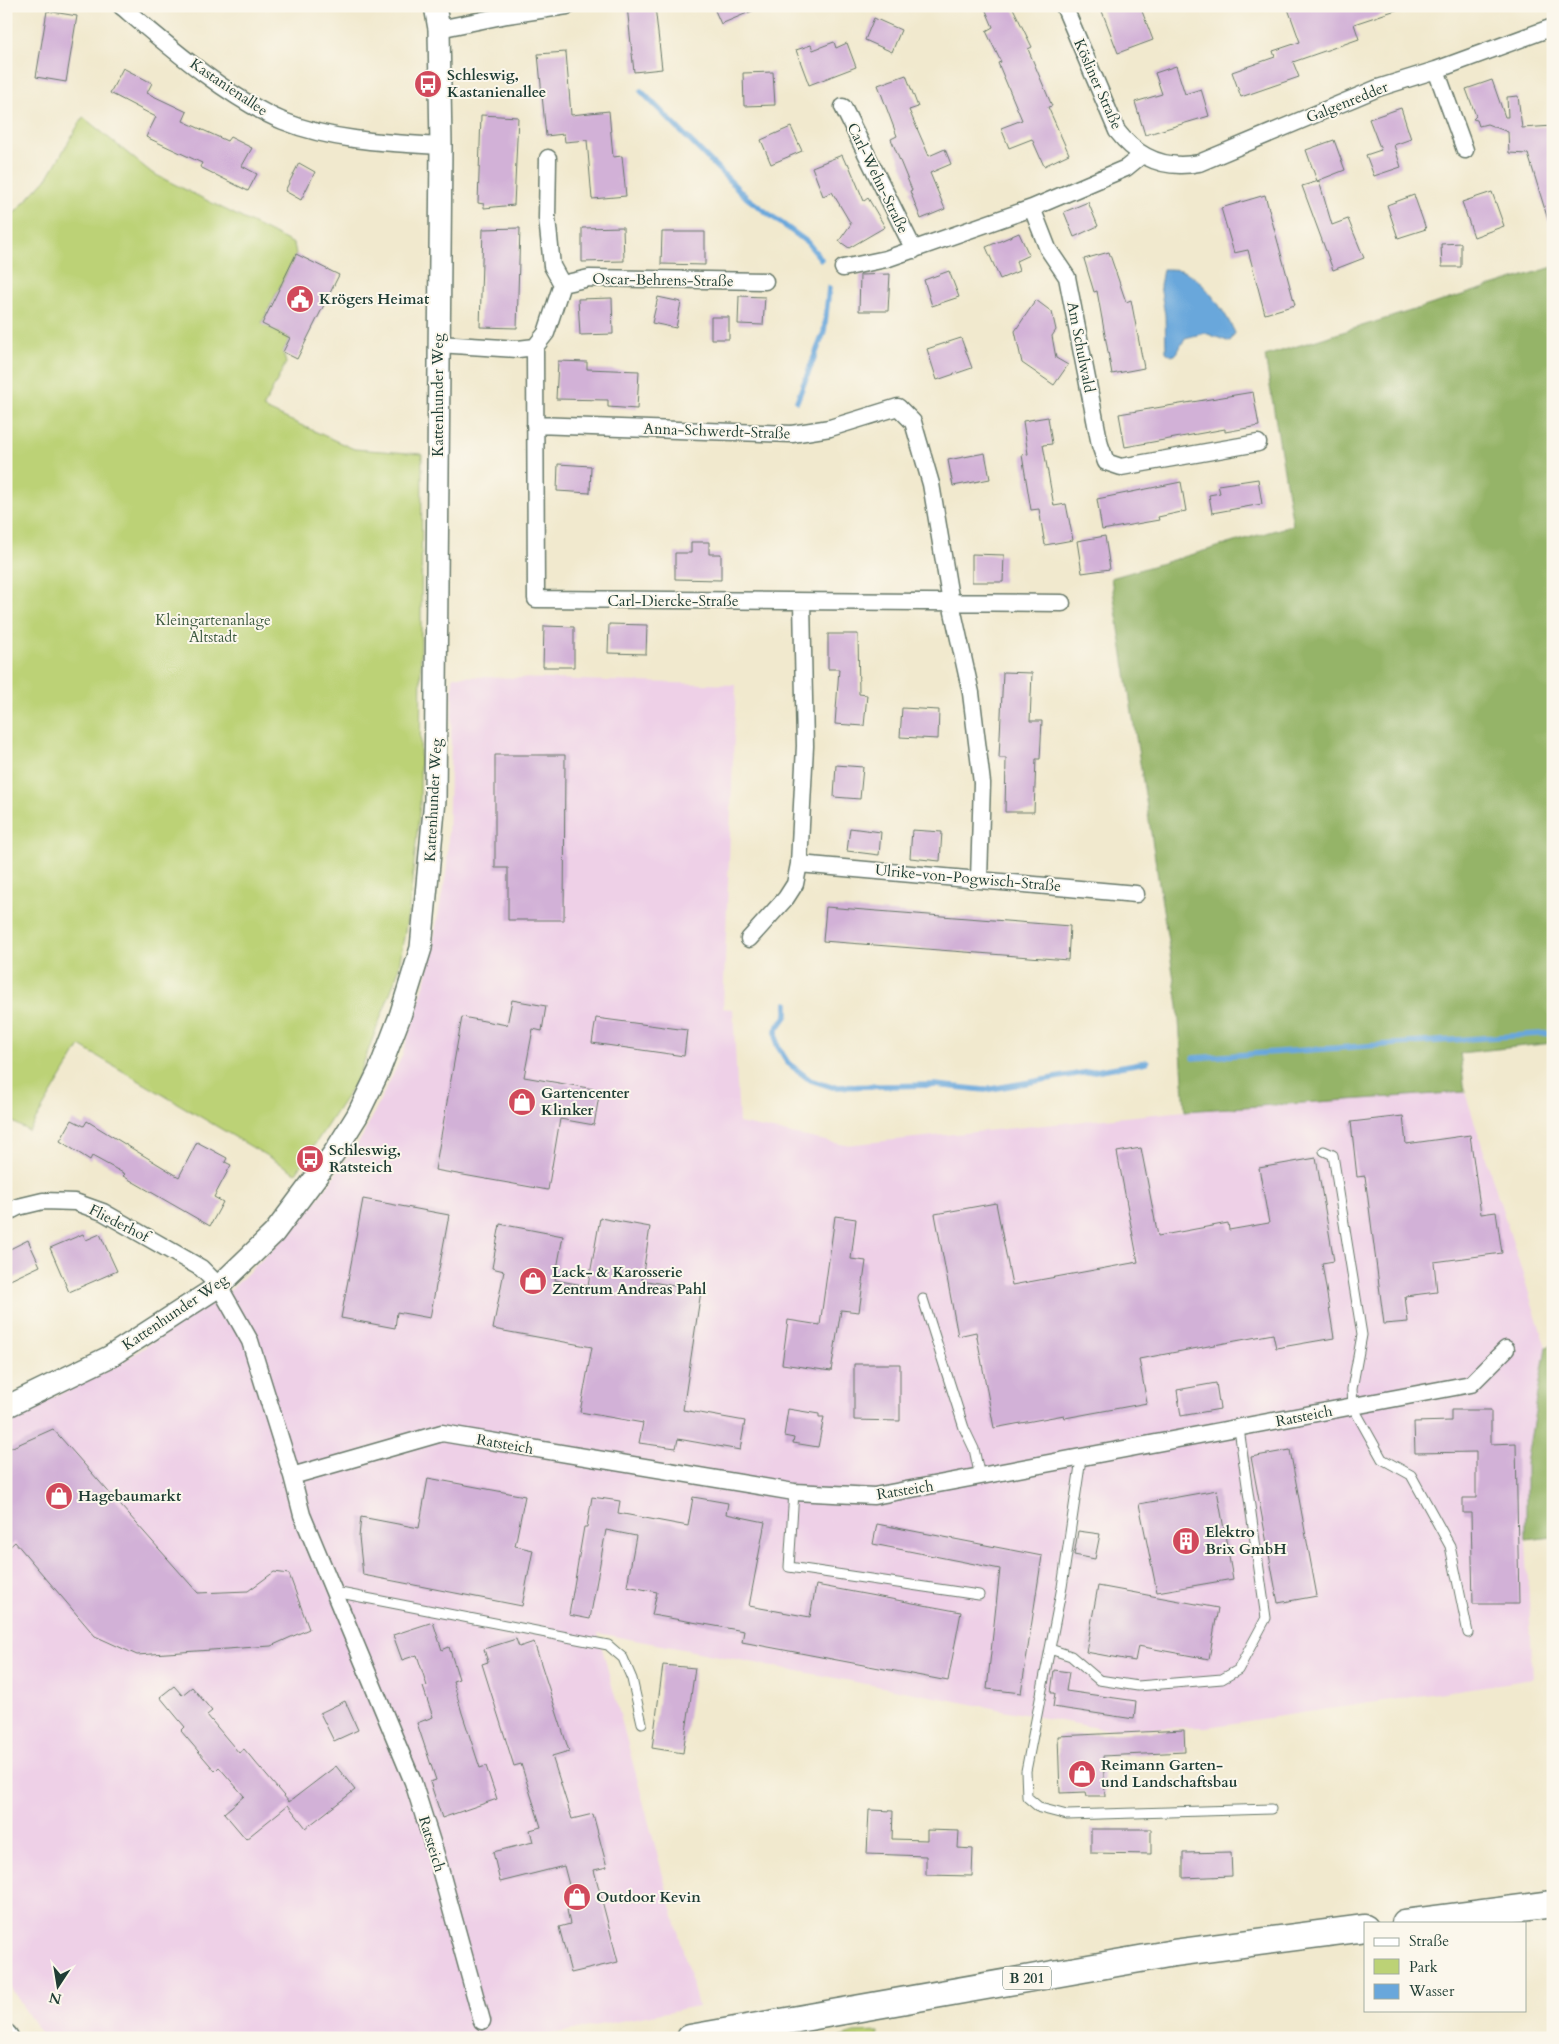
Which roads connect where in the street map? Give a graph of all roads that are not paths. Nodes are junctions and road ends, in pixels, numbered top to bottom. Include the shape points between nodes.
1 (121, 6) edge
2 (435, 6) edge
3 (567, 6) edge
4 (1064, 6) edge
5 (1553, 27) edge
6 (439, 29) junction
7 (1436, 70) junction
8 (843, 107) dead end
9 (441, 146) junction
10 (1465, 150) dead end
11 (1142, 155) junction
12 (548, 158) dead end
13 (1032, 208) junction
14 (914, 250) junction
15 (843, 268) dead end
16 (765, 281) dead end
17 (562, 284) junction
18 (438, 344) junction
19 (535, 348) junction
20 (535, 425) junction
21 (1258, 442) dead end
22 (802, 602) junction
23 (951, 603) junction
24 (1062, 603) dead end
25 (799, 864) junction
26 (980, 879) junction
27 (1136, 894) dead end
28 (749, 939) dead end
29 (1324, 1151) dead end
30 (6, 1213) edge
31 (219, 1286) junction
32 (923, 1298) dead end
33 (1506, 1350) dead end
34 (6, 1407) edge
35 (1353, 1407) junction
36 (1239, 1429) junction
37 (1080, 1459) junction
38 (292, 1476) junction
39 (980, 1477) junction
40 (794, 1492) junction
41 (335, 1592) junction
42 (979, 1595) dead end
43 (1468, 1633) dead end
44 (1050, 1649) junction
45 (642, 1723) dead end
46 (1271, 1809) dead end
47 (1553, 1904) edge
48 (1413, 1922) edge
49 (1364, 1928) edge
50 (482, 2021) dead end
51 (6, 2034) edge
52 (8, 2038) edge
53 (690, 2038) edge

1 - 9 street, Kastanienallee via 246,102 283,121 372,142
2 - 6 street, Kattenhunder Weg
3 - 6 street
4 - 11 street, Kösliner Straße via 1117,131
5 - 7 street, Galgenredder
6 - 9 street, Kattenhunder Weg
7 - 10 street
7 - 11 street, Galgenredder via 1378,88 1199,163 1169,165
8 - 14 street, Carl-Wehn-Straße
9 - 18 street, Kattenhunder Weg
11 - 13 street via 1126,168
12 - 17 street via 547,218 552,266
13 - 14 street, Carl-Wehn-Straße
13 - 21 street, Am Schulwald via 1048,249 1067,277 1106,462 1121,467
14 - 15 street, Carl-Wehn-Straße
16 - 17 street, Oscar-Behrens-Straße via 588,278
17 - 19 street via 546,333
18 - 19 street
18 - 31 street, Kattenhunder Weg via 435,800 421,948 379,1071 348,1131 274,1233
19 - 20 street, Carl-Diercke-Straße
20 - 22 street, Carl-Diercke-Straße via 536,600
20 - 23 street, Anna-Schwerdt-Straße via 792,434 830,428 898,407 913,422 931,484
22 - 23 street, Carl-Diercke-Straße
22 - 25 street via 805,746
23 - 24 street, Carl-Diercke-Straße
23 - 26 street via 971,693 982,783
25 - 26 street, Ulrike-von-Pogwisch-Straße
25 - 28 street via 795,884 786,898
26 - 27 street, Ulrike-von-Pogwisch-Straße
29 - 35 lane via 1333,1155 1362,1335 1352,1389
30 - 31 street, Fliederhof via 43,1201 75,1202 103,1212 201,1268
31 - 34 street, Kattenhunder Weg via 109,1357
31 - 38 street, Ratsteich via 250,1341
32 - 39 lane via 964,1428 974,1449
33 - 35 street, Ratsteich via 1472,1384
35 - 36 street, Ratsteich
35 - 43 lane via 1382,1459 1411,1475 1450,1546
36 - 37 street, Ratsteich
36 - 44 lane via 1266,1618 1238,1670 1222,1679 1138,1686 1099,1680 1071,1656
37 - 39 street, Ratsteich
37 - 44 lane
38 - 40 street, Ratsteich via 442,1433
38 - 41 street, Ratsteich via 302,1515
39 - 40 street, Ratsteich via 874,1496
40 - 42 lane via 789,1567
41 - 45 lane via 608,1645 623,1658 632,1679
41 - 50 street, Ratsteich via 413,1782
44 - 46 lane via 1026,1771 1027,1797 1040,1808 1068,1814
47 - 48 main road
49 - 53 main road, B 201 via 1174,1952
51 - 52 street

